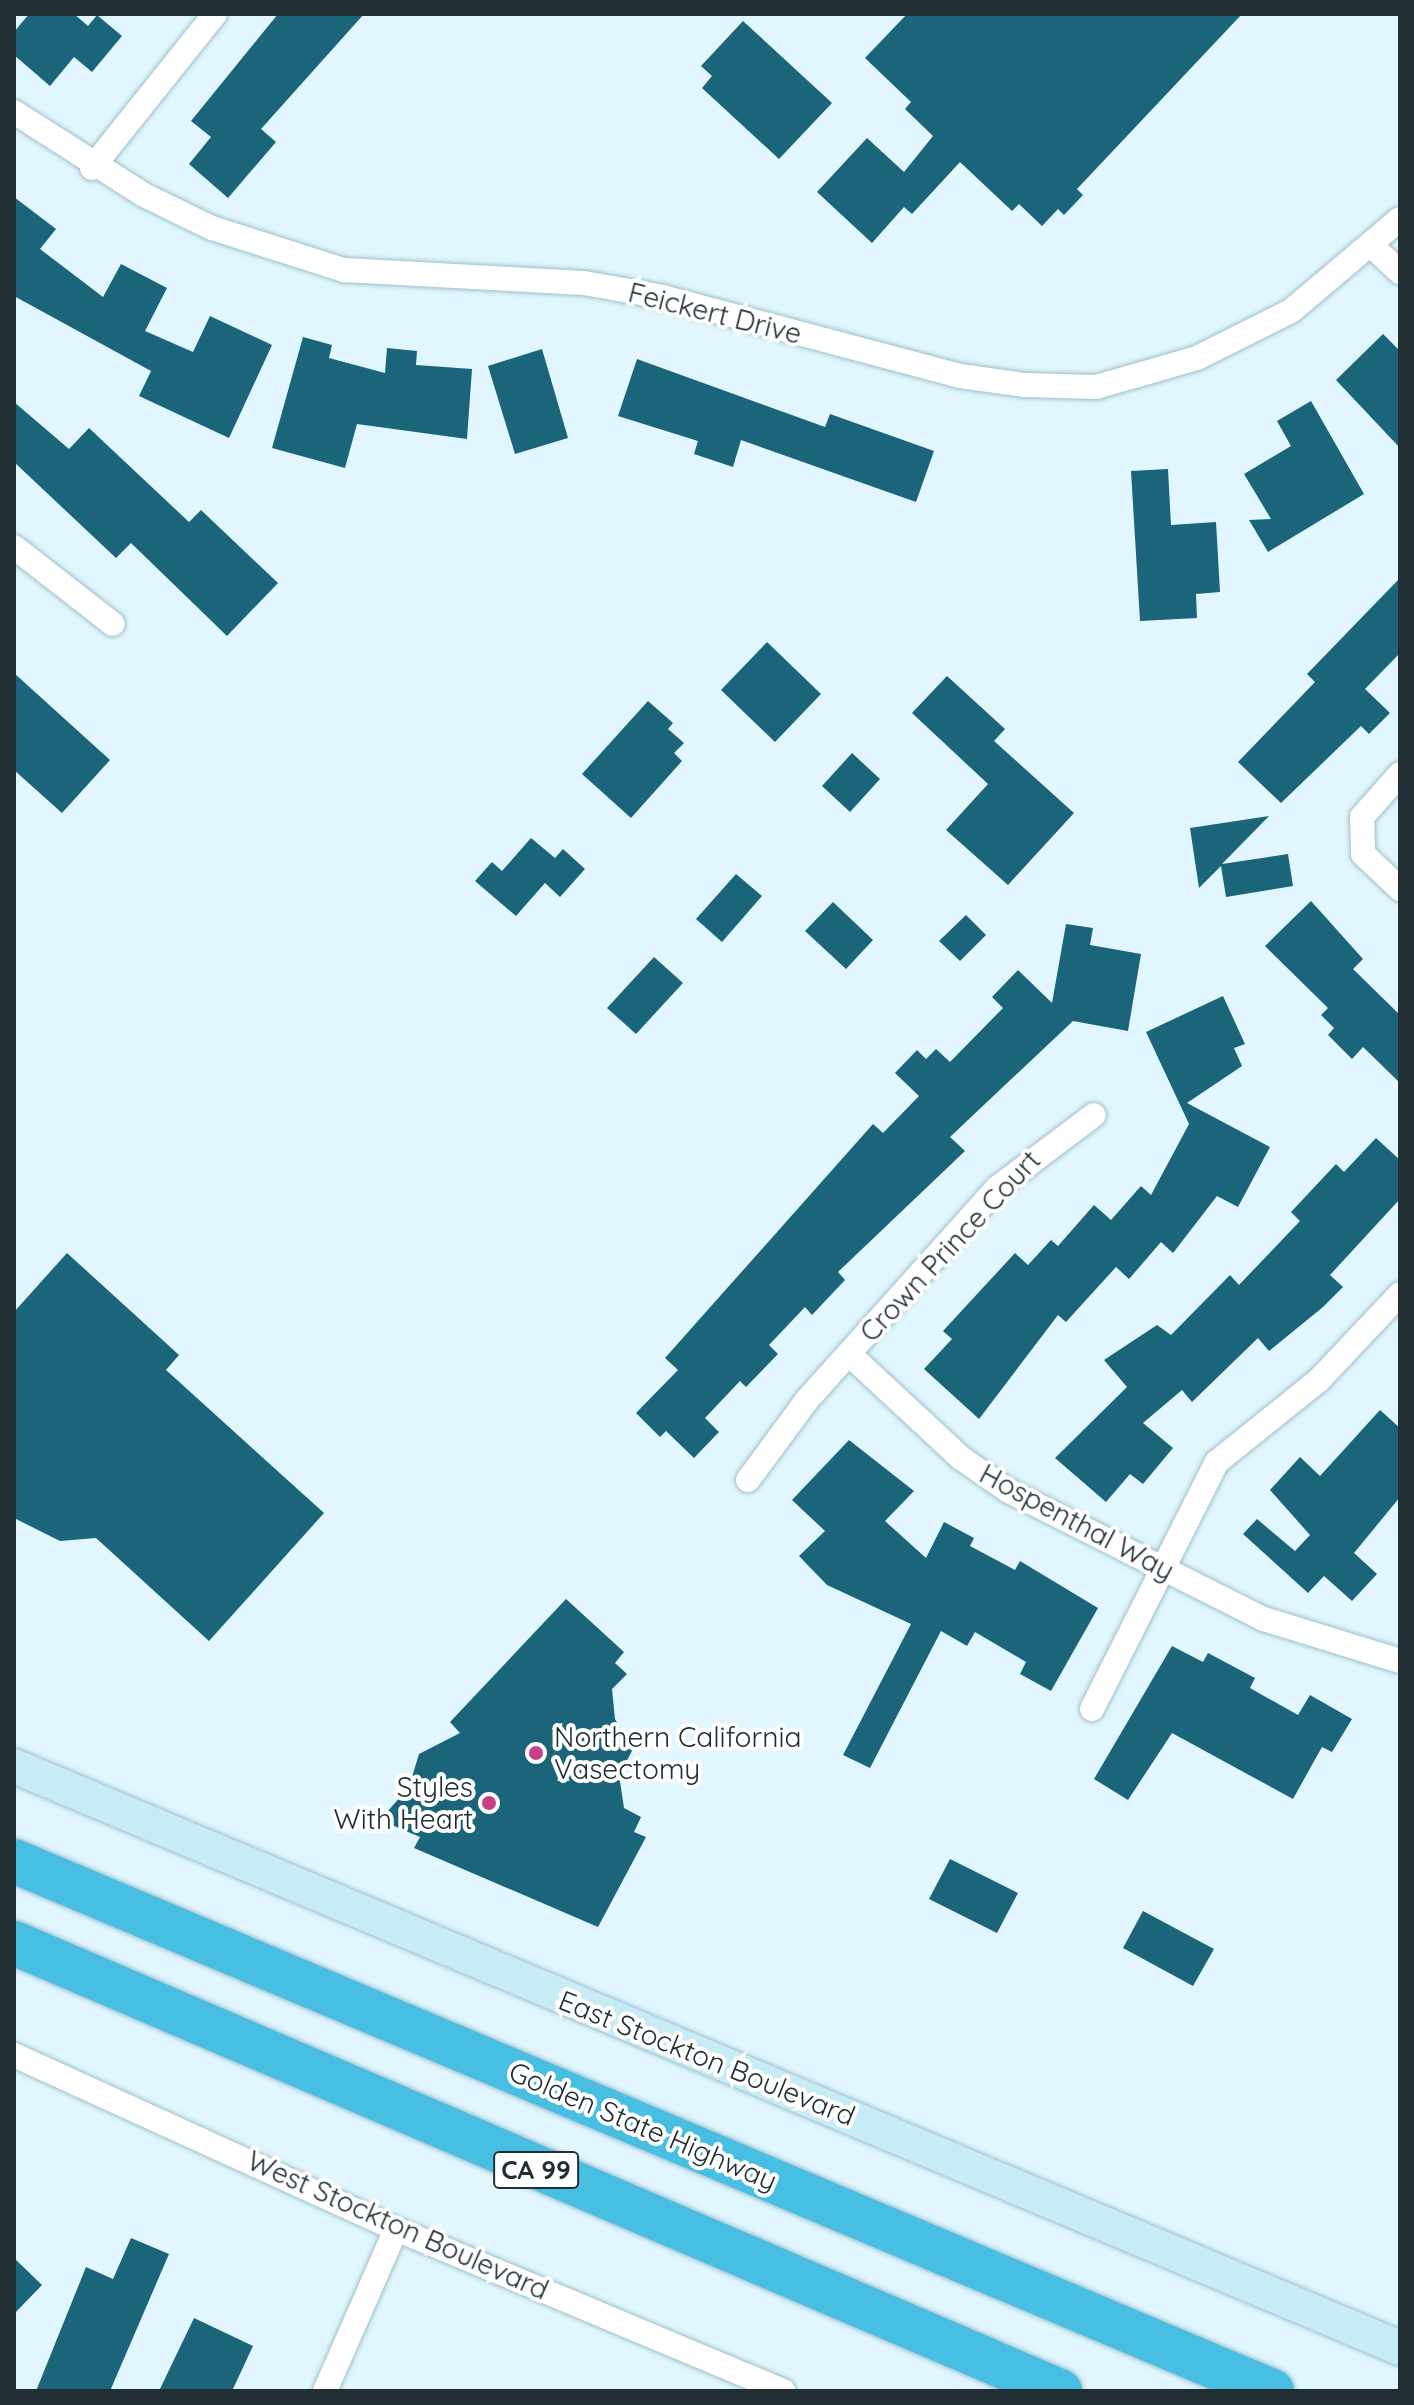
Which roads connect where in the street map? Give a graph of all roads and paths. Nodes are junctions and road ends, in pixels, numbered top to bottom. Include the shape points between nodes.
1 (215, 14) edge
2 (14, 112) edge
3 (92, 168) junction
4 (1400, 219) edge
5 (1373, 247) junction
6 (1400, 272) edge
7 (14, 547) edge
8 (113, 624) dead end
9 (1400, 774) edge
10 (1400, 889) edge
11 (1094, 1115) dead end
12 (1400, 1294) edge
13 (849, 1354) junction
14 (748, 1480) dead end
15 (1160, 1568) junction
16 (1400, 1661) edge
17 (1092, 1709) dead end
18 (14, 1766) edge
19 (14, 1861) edge
20 (14, 1943) edge
21 (16, 2058) edge
22 (396, 2229) junction
23 (1400, 2348) edge
24 (325, 2391) edge
25 (784, 2391) edge
26 (1060, 2391) edge
27 (1272, 2391) edge

1 - 3 street
2 - 3 street, Feickert Drive
3 - 5 street, Feickert Drive via 212,228 344,270 584,283 663,297 960,376 1061,388 1127,380 1197,358 1291,311
4 - 5 street, Feickert Drive
5 - 6 street
7 - 8 street
9 - 10 street via 1362,817 1363,854
11 - 13 street, Crown Prince Court via 1024,1160
12 - 15 street via 1319,1380 1217,1462
13 - 14 street
13 - 15 street, Hospenthal Way via 984,1474
15 - 16 street, Hospenthal Way via 1264,1619
15 - 17 street
18 - 23 street, East Stockton Boulevard
19 - 27 highway, Golden State Highway
20 - 26 highway, CA 99
21 - 22 street, West Stockton Boulevard
22 - 24 street
22 - 25 street, West Stockton Boulevard

